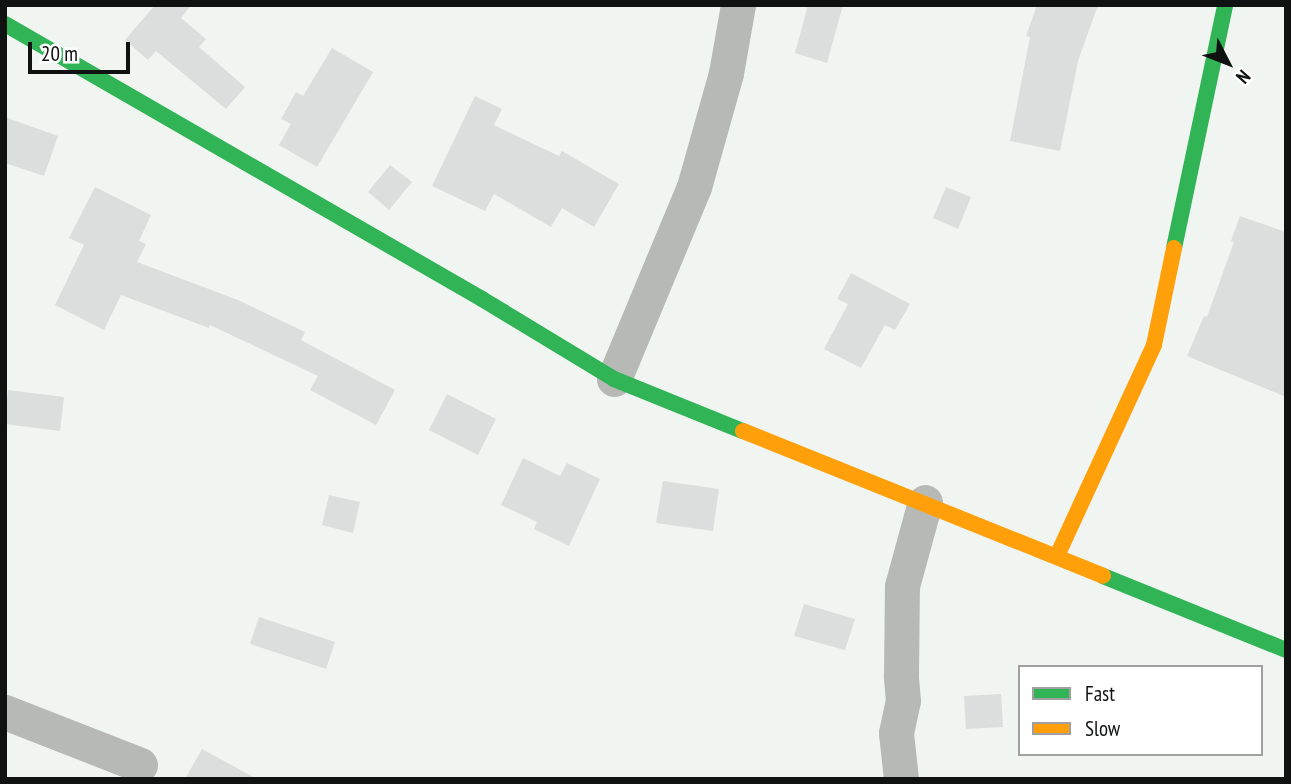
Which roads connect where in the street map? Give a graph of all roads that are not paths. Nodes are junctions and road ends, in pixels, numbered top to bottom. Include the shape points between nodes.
1 (738, 5) edge
2 (1225, 5) edge
3 (5, 24) edge
4 (614, 379) junction
5 (925, 502) junction
6 (1057, 556) junction
7 (1286, 650) edge
8 (5, 712) edge
9 (140, 765) dead end
10 (901, 779) edge

1 - 4 street via 726,73 694,187
2 - 6 street via 1154,345
3 - 4 street
4 - 5 street
5 - 6 street
5 - 10 street via 902,586 904,701 896,733
6 - 7 street
8 - 9 street

